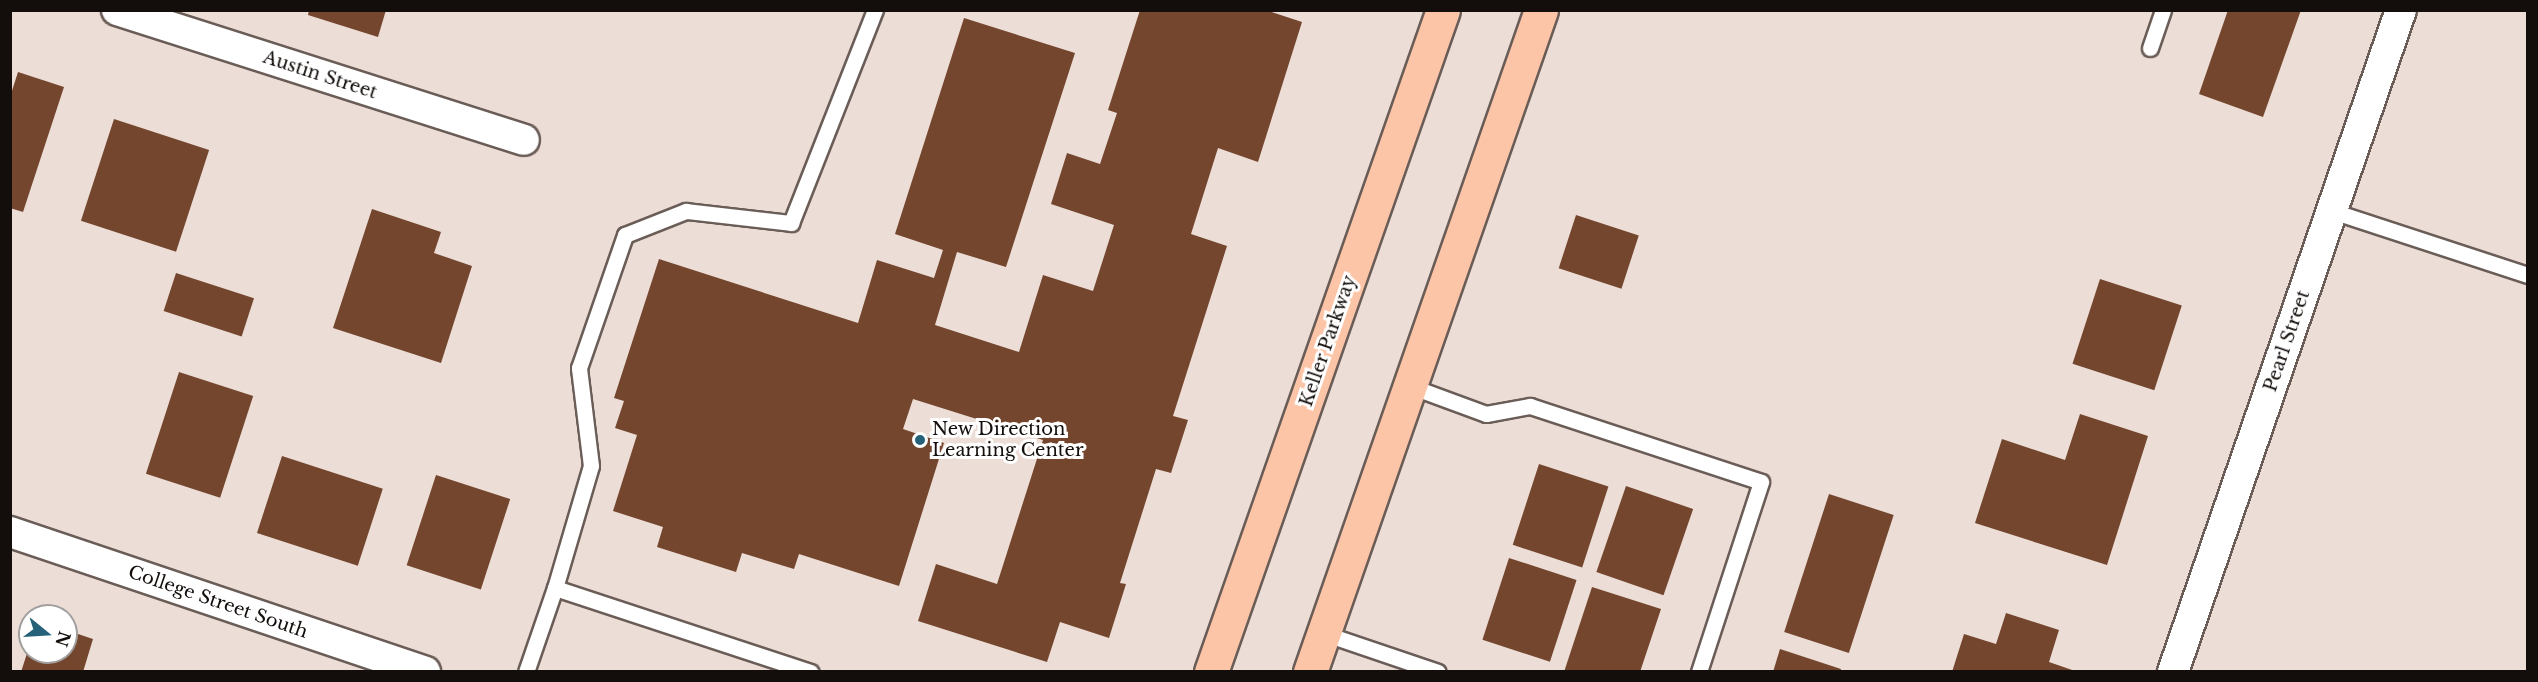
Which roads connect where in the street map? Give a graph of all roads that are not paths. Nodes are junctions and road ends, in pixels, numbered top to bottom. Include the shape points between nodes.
1 (117, 10) edge
2 (875, 10) edge
3 (1443, 10) edge
4 (1541, 10) edge
5 (2163, 10) edge
6 (2401, 10) edge
7 (2151, 48) dead end
8 (524, 140) dead end
9 (2332, 211) junction
10 (2528, 275) edge
11 (1410, 386) junction
12 (10, 532) edge
13 (555, 588) junction
14 (1323, 633) junction
15 (425, 672) edge
16 (526, 672) edge
17 (811, 672) edge
18 (1211, 672) edge
19 (1310, 672) edge
20 (1438, 672) edge
21 (1698, 672) edge
22 (2173, 672) edge

1 - 8 street, Austin Street
2 - 13 lane via 791,222 686,211 625,235 579,368 591,466
3 - 18 main road, Keller Parkway
4 - 11 main road
5 - 7 lane
6 - 9 street, Pearl Street
9 - 10 lane
9 - 22 street, Pearl Street
11 - 14 main road
11 - 21 lane via 1486,414 1530,406 1761,482
12 - 15 street, College Street South
13 - 16 lane
13 - 17 lane
14 - 19 main road
14 - 20 lane

